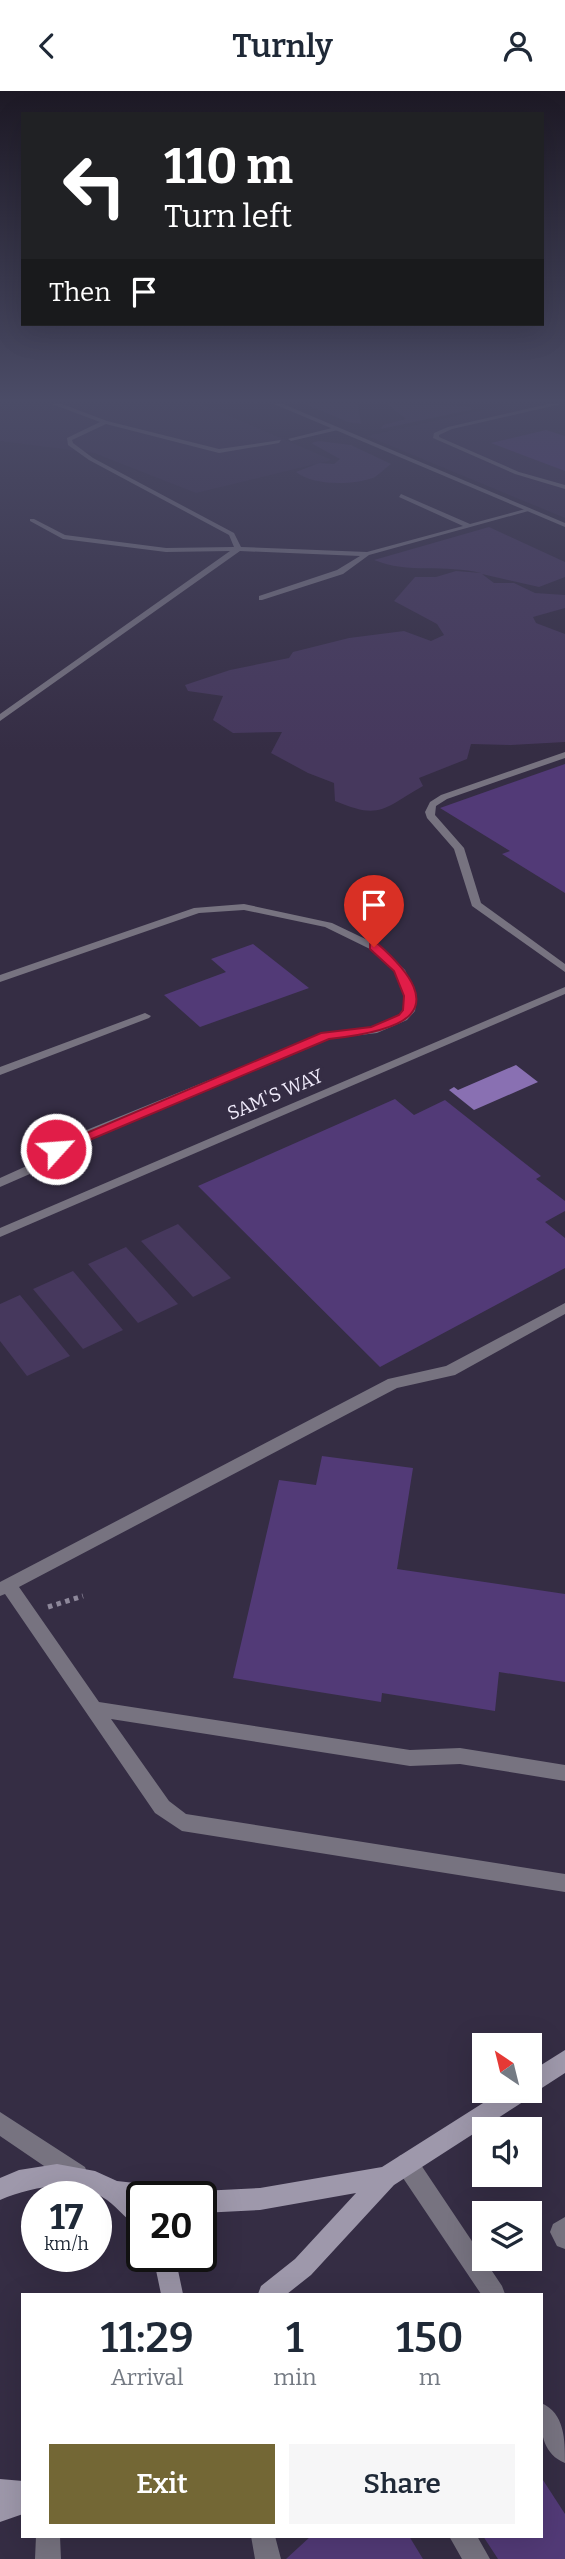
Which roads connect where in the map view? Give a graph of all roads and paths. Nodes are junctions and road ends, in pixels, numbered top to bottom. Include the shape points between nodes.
1 (204, 519) edge
2 (454, 519) edge
3 (495, 519) edge
4 (32, 520) dead end
5 (469, 526) junction
6 (238, 549) junction
7 (367, 554) junction
8 (261, 598) dead end
9 (0, 718) edge
10 (565, 755) edge
11 (565, 952) edge
12 (549, 958) junction
13 (565, 969) edge
14 (0, 979) edge
15 (565, 990) edge
16 (145, 1016) dead end
17 (0, 1071) edge
18 (0, 1182) edge
19 (0, 1233) edge
20 (565, 1308) edge
21 (4, 1587) edge
22 (95, 1709) junction
23 (565, 1773) edge
24 (565, 1883) edge
25 (565, 2060) edge
26 (542, 2076) edge
27 (503, 2103) edge
28 (0, 2123) edge
29 (407, 2164) junction
30 (78, 2176) junction
31 (386, 2177) junction
32 (0, 2189) edge
33 (117, 2192) junction
34 (126, 2193) edge
35 (126, 2201) edge
36 (217, 2201) edge
37 (565, 2228) edge
38 (565, 2238) edge
39 (167, 2272) edge
40 (491, 2292) edge
41 (172, 2293) edge
42 (270, 2293) edge
43 (543, 2418) edge
44 (565, 2451) edge
45 (0, 2491) edge
46 (21, 2493) edge
47 (21, 2501) edge
48 (0, 2510) edge
49 (48, 2538) edge
50 (263, 2538) edge
51 (464, 2538) edge
52 (48, 2559) edge
53 (268, 2559) edge
54 (477, 2559) edge

1 - 6 street via 232,534
2 - 5 street
3 - 5 street
4 - 6 street via 63,537 166,549
5 - 7 street
6 - 7 street
6 - 9 street
7 - 8 street via 340,572
10 - 12 street via 444,797 429,809 459,848 476,904
11 - 12 street
12 - 13 street
14 - 18 street via 198,910 244,907 328,925 374,947 400,969 411,996 403,1018 373,1031 326,1036 66,1143 35,1167
15 - 19 street, SAM'S WAY
16 - 17 street
20 - 21 street via 450,1371 393,1383
21 - 22 street
22 - 23 street via 410,1758 460,1756
22 - 24 street via 162,1807 182,1822
25 - 26 main road
27 - 29 main road
28 - 30 street
29 - 31 main road
29 - 40 street
30 - 32 main road via 34,2176
30 - 33 main road
31 - 36 main road via 260,2199
31 - 42 main road via 303,2267
33 - 34 main road
33 - 35 main road
37 - 38 street via 561,2232
39 - 41 main road
43 - 44 street
45 - 46 main road
47 - 48 main road
49 - 52 street
50 - 53 street
51 - 54 street

